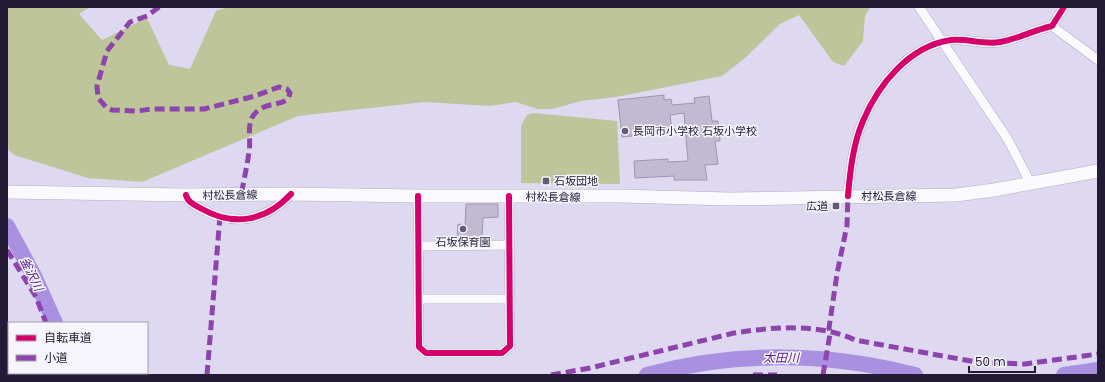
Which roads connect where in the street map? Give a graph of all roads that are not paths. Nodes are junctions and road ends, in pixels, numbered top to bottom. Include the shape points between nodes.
1 (920, 7) edge
2 (1064, 7) edge
3 (1052, 26) junction
4 (944, 43) junction
5 (1098, 60) edge
6 (1098, 171) edge
7 (1031, 184) junction
8 (7, 192) edge
9 (291, 194) junction
10 (186, 195) junction
11 (418, 196) junction
12 (508, 196) junction
13 (848, 196) junction
14 (510, 245) junction
15 (419, 246) junction
16 (419, 299) junction
17 (510, 299) junction

1 - 4 street
2 - 3 street
3 - 4 street via 990,44 951,40
3 - 5 street
4 - 7 street via 1007,138
4 - 13 street via 909,57 886,82 868,110 859,133
6 - 7 main road, 村松長倉線
7 - 13 main road, 村松長倉線 via 956,195
8 - 10 main road, 村松長倉線
9 - 10 main road, 村松長倉線
9 - 10 street via 263,214 246,220 209,213 190,202
9 - 11 main road, 村松長倉線
11 - 12 main road, 村松長倉線
11 - 15 street
12 - 13 main road, 村松長倉線 via 729,199
12 - 14 street
14 - 15 street
14 - 17 street
15 - 16 street
16 - 17 street
16 - 17 street via 418,347 426,353 502,353 510,346

